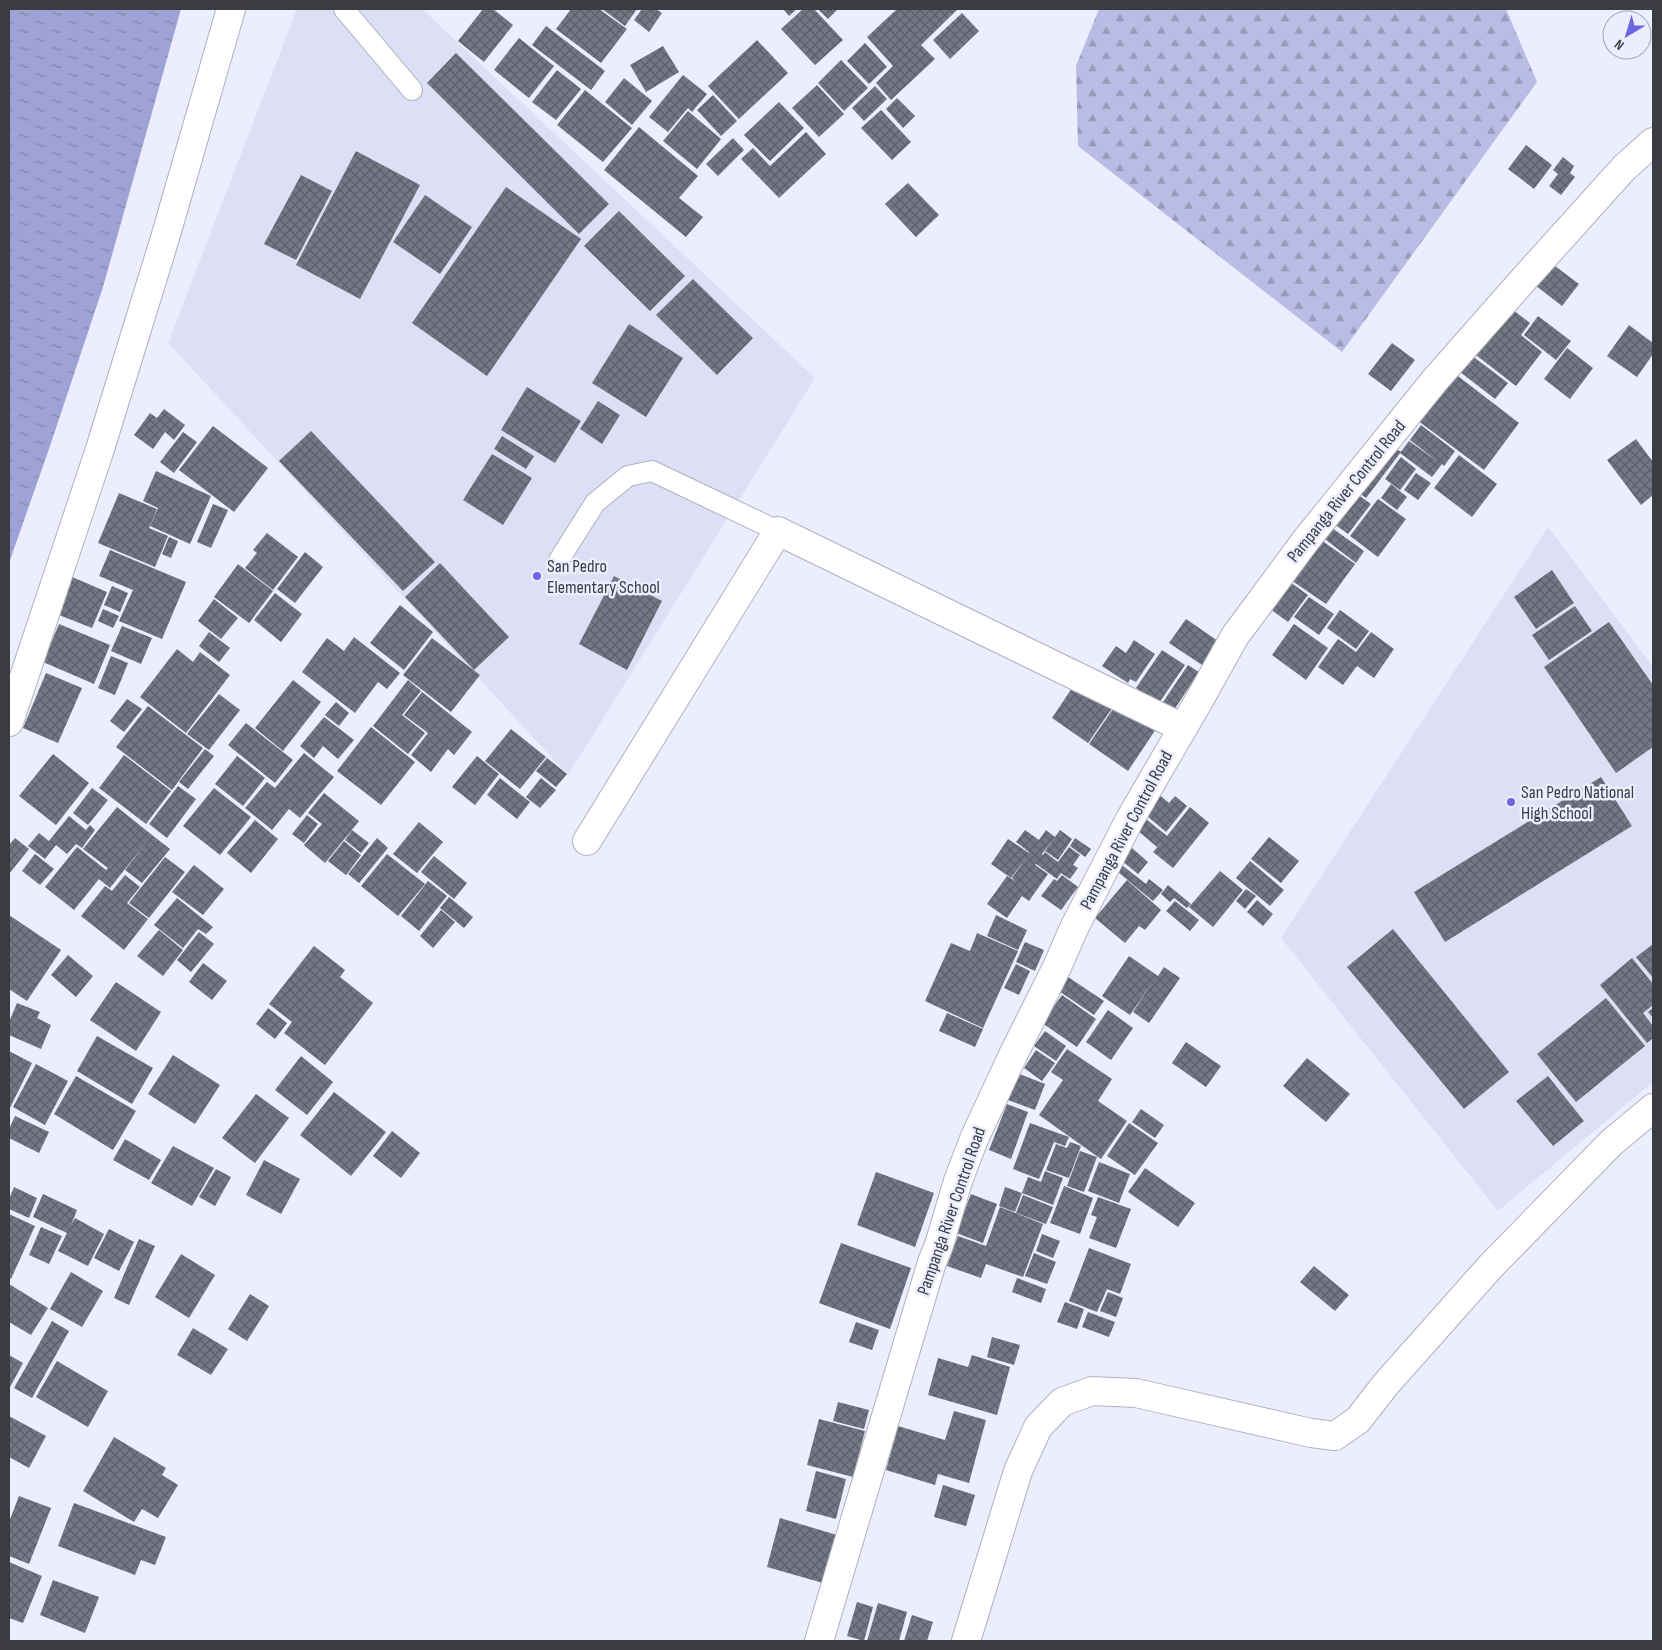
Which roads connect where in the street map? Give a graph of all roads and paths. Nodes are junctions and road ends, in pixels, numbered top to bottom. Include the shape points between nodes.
1 (231, 9) edge
2 (344, 9) edge
3 (412, 90) dead end
4 (1653, 142) edge
5 (778, 531) junction
6 (559, 560) dead end
7 (9, 722) edge
8 (1183, 728) junction
9 (588, 841) dead end
10 (1653, 1108) edge
11 (819, 1641) edge
12 (966, 1641) edge

1 - 7 street via 100,449
2 - 3 lane
4 - 8 street, Pampanga River Control Road via 1624,168 1442,372 1306,540 1235,636
5 - 6 lane via 652,471 628,476 595,503
5 - 8 street
5 - 9 street
8 - 11 street, Pampanga River Control Road via 1101,874 974,1139 932,1262
10 - 12 street via 1611,1143 1504,1253 1386,1384 1358,1420 1335,1436 1136,1393 1092,1391 1062,1402 1038,1427 1018,1471

